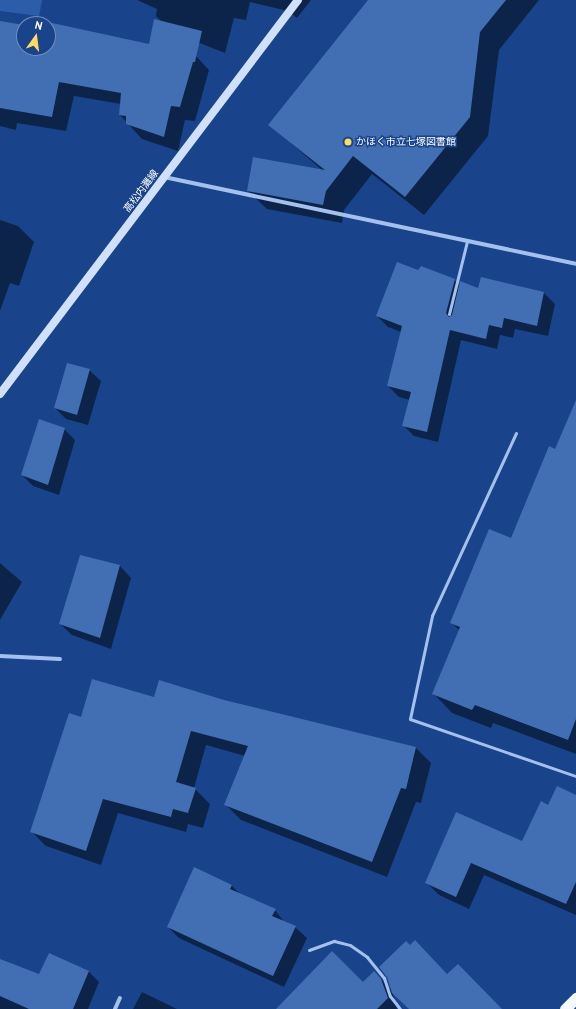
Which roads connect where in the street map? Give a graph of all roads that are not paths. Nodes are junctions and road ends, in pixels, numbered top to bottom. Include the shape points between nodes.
1 (298, 0) edge
2 (164, 177) junction
3 (467, 242) junction
4 (576, 264) edge
5 (449, 314) dead end
6 (0, 394) edge
7 (516, 434) dead end
8 (0, 656) edge
9 (60, 659) dead end
10 (576, 776) edge
11 (309, 950) dead end
12 (120, 998) dead end
13 (576, 998) edge
14 (115, 1009) edge
15 (400, 1009) edge
16 (564, 1009) edge

1 - 2 main road, 高松内灘線
2 - 3 street
2 - 6 main road, 高松内灘線
3 - 4 street
3 - 5 lane
7 - 10 lane via 432,616 410,719
8 - 9 street
11 - 15 lane via 334,941 350,945 367,957 384,978 390,996
12 - 14 street
13 - 16 highway

